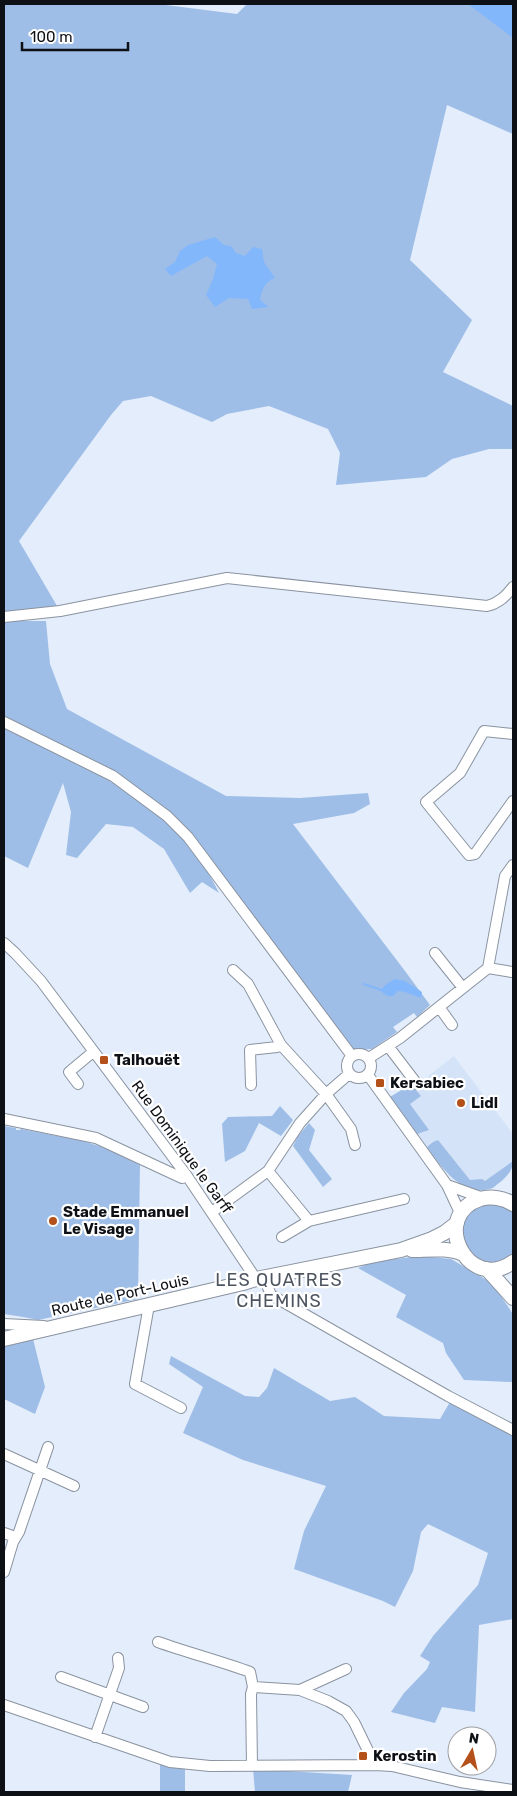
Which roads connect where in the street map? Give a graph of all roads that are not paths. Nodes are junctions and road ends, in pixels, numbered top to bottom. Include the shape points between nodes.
1 (513, 587) edge
2 (4, 617) edge
3 (4, 722) edge
4 (513, 734) edge
5 (513, 801) edge
6 (513, 866) edge
7 (4, 943) edge
8 (435, 952) dead end
9 (488, 968) junction
10 (232, 970) dead end
11 (512, 972) dead end
12 (463, 988) junction
13 (439, 1007) junction
14 (452, 1025) dead end
15 (281, 1045) junction
16 (388, 1046) junction
17 (93, 1052) junction
18 (352, 1056) junction
19 (369, 1058) junction
20 (349, 1074) junction
21 (368, 1075) junction
22 (78, 1084) dead end
23 (417, 1084) dead end
24 (251, 1085) dead end
25 (326, 1094) junction
26 (4, 1119) edge
27 (355, 1144) dead end
28 (268, 1171) junction
29 (187, 1176) junction
30 (447, 1185) junction
31 (483, 1198) junction
32 (404, 1199) dead end
33 (511, 1199) edge
34 (212, 1212) junction
35 (459, 1219) junction
36 (309, 1221) junction
37 (282, 1238) dead end
38 (401, 1250) junction
39 (463, 1254) junction
40 (513, 1267) edge
41 (487, 1269) junction
42 (261, 1279) junction
43 (513, 1298) edge
44 (148, 1305) junction
45 (4, 1324) edge
46 (55, 1326) junction
47 (4, 1339) edge
48 (181, 1408) dead end
49 (513, 1430) edge
50 (48, 1447) dead end
51 (4, 1454) edge
52 (40, 1471) junction
53 (74, 1486) dead end
54 (4, 1533) edge
55 (16, 1537) junction
56 (4, 1572) edge
57 (158, 1642) dead end
58 (118, 1658) dead end
59 (346, 1669) dead end
60 (61, 1677) dead end
61 (253, 1687) junction
62 (300, 1690) junction
63 (110, 1695) junction
64 (4, 1705) edge
65 (143, 1707) dead end
66 (95, 1737) junction
67 (375, 1765) junction
68 (252, 1766) junction
69 (513, 1790) edge

1 - 2 street via 495,605 487,606 227,578 60,611
3 - 18 street via 113,776 143,796 188,836
4 - 5 street via 484,731 460,773 426,802 469,855 475,854
6 - 9 street via 506,876
7 - 17 street, Rue Dominique le Garff via 41,981
8 - 12 street
9 - 11 street
9 - 12 street
10 - 15 street via 248,984
12 - 13 street
13 - 14 street
13 - 16 street
15 - 24 street via 250,1050
15 - 25 street
16 - 19 street
16 - 23 street
17 - 22 street via 69,1072
17 - 29 street, Rue Dominique le Garff
18 - 19 street via 360,1053
18 - 20 street via 346,1066
19 - 21 street via 372,1069
20 - 21 street via 358,1078
20 - 25 street
21 - 30 street
25 - 27 street via 352,1129
25 - 28 street via 300,1123
26 - 29 street via 96,1138 182,1178
28 - 34 street
28 - 36 street
29 - 34 street, Rue Dominique le Garff
30 - 31 street
30 - 35 street
31 - 33 main road
31 - 35 main road, Route de Port-Louis via 470,1204
32 - 36 street
34 - 42 street, Rue Dominique le Garff
35 - 38 main road, Route de Port-Louis via 444,1233
35 - 39 main road via 456,1239
36 - 37 street
38 - 39 main road, Route de Port-Louis via 441,1250
38 - 42 main road, Route de Port-Louis
39 - 41 main road via 469,1261
40 - 41 main road
41 - 43 main road
42 - 44 main road, Route de Port-Louis
42 - 49 street, Rue Dominique le Garff via 271,1295
44 - 46 main road, Route de Port-Louis
44 - 48 street via 135,1384
45 - 46 street
46 - 47 main road, Route de Port-Louis
50 - 52 street
51 - 52 street
52 - 53 street
52 - 55 street
54 - 55 street
55 - 56 street
57 - 61 street via 250,1672
58 - 63 street via 119,1668
59 - 62 street
60 - 63 street
61 - 62 street
61 - 68 street
62 - 67 street via 346,1711
63 - 65 street
63 - 66 street
64 - 66 street
66 - 68 street via 170,1762
67 - 68 street
67 - 69 street

